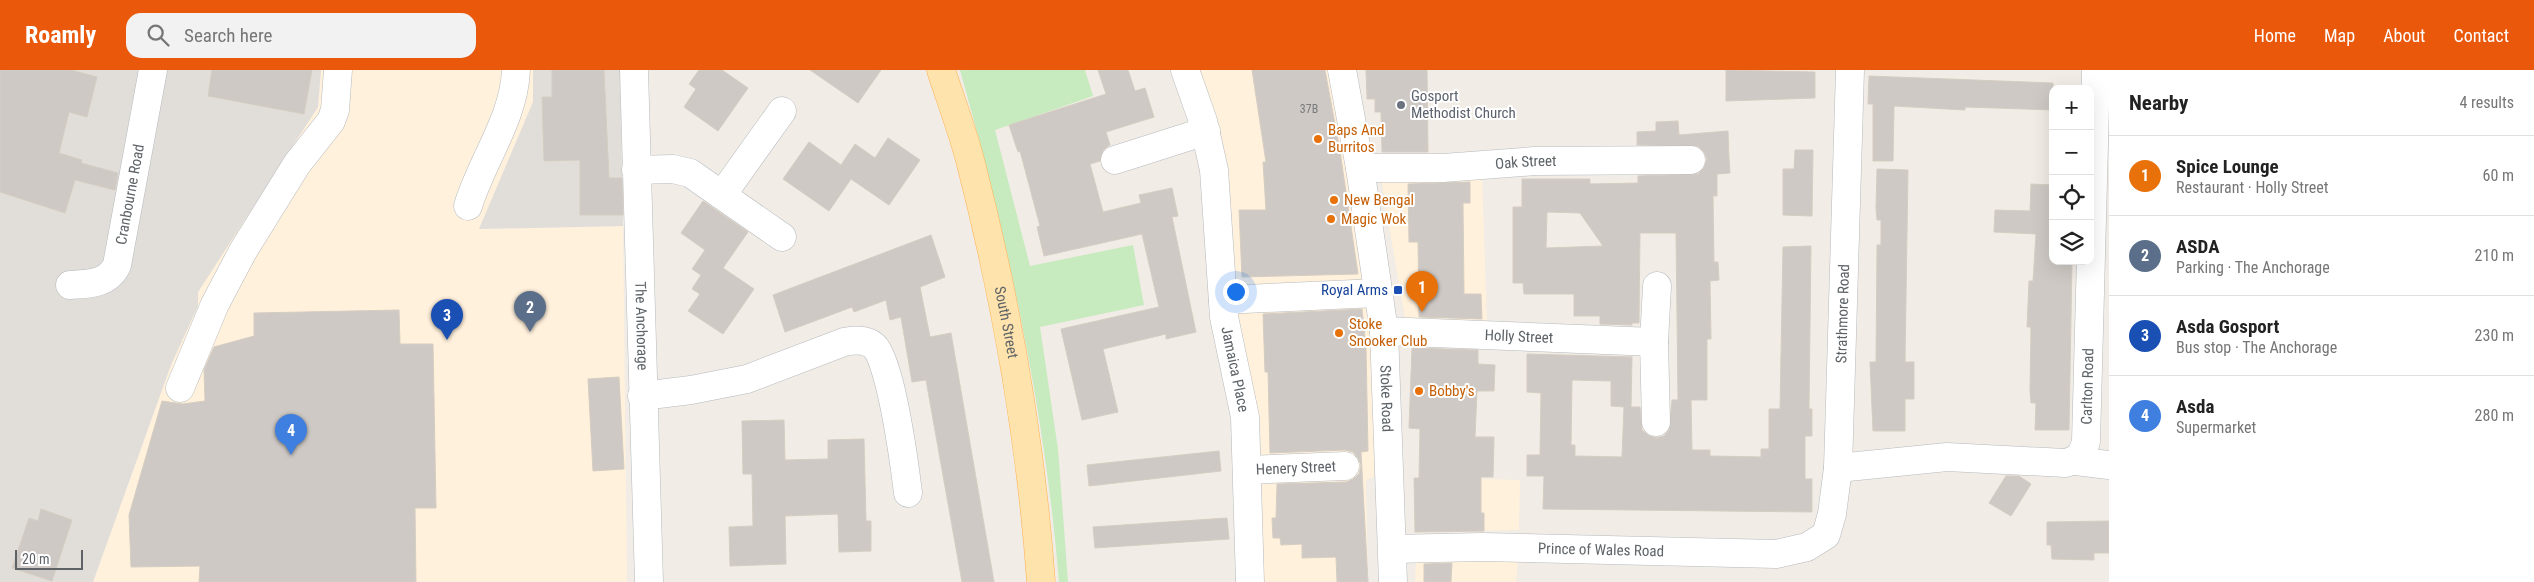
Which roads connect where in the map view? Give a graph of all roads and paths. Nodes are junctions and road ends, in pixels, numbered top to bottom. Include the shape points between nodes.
1 (153, 70) edge
2 (338, 70) edge
3 (516, 70) edge
4 (634, 70) edge
5 (941, 70) edge
6 (1185, 70) edge
7 (1342, 70) edge
8 (1850, 70) edge
9 (2096, 70) edge
10 (782, 110) dead end
11 (1206, 131) junction
12 (1116, 160) dead end
13 (1691, 160) dead end
14 (1360, 168) junction
15 (636, 170) junction
16 (722, 196) junction
17 (468, 206) dead end
18 (782, 238) dead end
19 (70, 285) dead end
20 (1657, 286) dead end
21 (1377, 294) junction
22 (1223, 300) junction
23 (1384, 331) junction
24 (1654, 342) junction
25 (180, 388) dead end
26 (642, 396) junction
27 (1656, 422) dead end
28 (2076, 461) junction
29 (1345, 466) dead end
30 (2109, 466) edge
31 (1838, 468) junction
32 (1247, 470) junction
33 (902, 484) dead end
34 (1807, 547) joint
35 (1393, 550) junction
36 (649, 582) edge
37 (1041, 582) edge
38 (1250, 582) edge
39 (1393, 582) edge

1 - 19 street, Cranbourne Road via 117,265 111,275 100,281
2 - 25 street via 331,121 297,164 243,251 215,304
3 - 17 street via 505,118
4 - 15 street, The Anchorage
5 - 37 main road, South Street via 971,162 1010,334 1037,525
6 - 11 street, Jamaica Place
7 - 14 street, Stoke Road
8 - 31 street, Strathmore Road
9 - 28 street, Carlton Road via 2086,441 2083,453
10 - 16 street
11 - 12 street
11 - 22 street, Jamaica Place via 1217,196
13 - 14 street, Oak Street via 1535,161 1443,168
14 - 21 street, Stoke Road
15 - 16 street via 679,169
15 - 26 street, The Anchorage
16 - 18 street
20 - 24 street
21 - 22 street
21 - 23 street, Stoke Road
22 - 32 street, Jamaica Place via 1227,336 1244,401
23 - 24 street, Holly Street
23 - 35 street, Stoke Road
24 - 27 street
26 - 33 street via 732,383 770,372 844,342 868,342 879,352 898,424
26 - 36 street, The Anchorage
28 - 30 street
28 - 31 street via 1947,457
29 - 32 street, Henery Street
31 - 34 street, Strathmore Road via 1826,535
32 - 38 street, Jamaica Place
34 - 35 street, Prince of Wales Road via 1776,554 1482,547
35 - 39 street, Stoke Road

